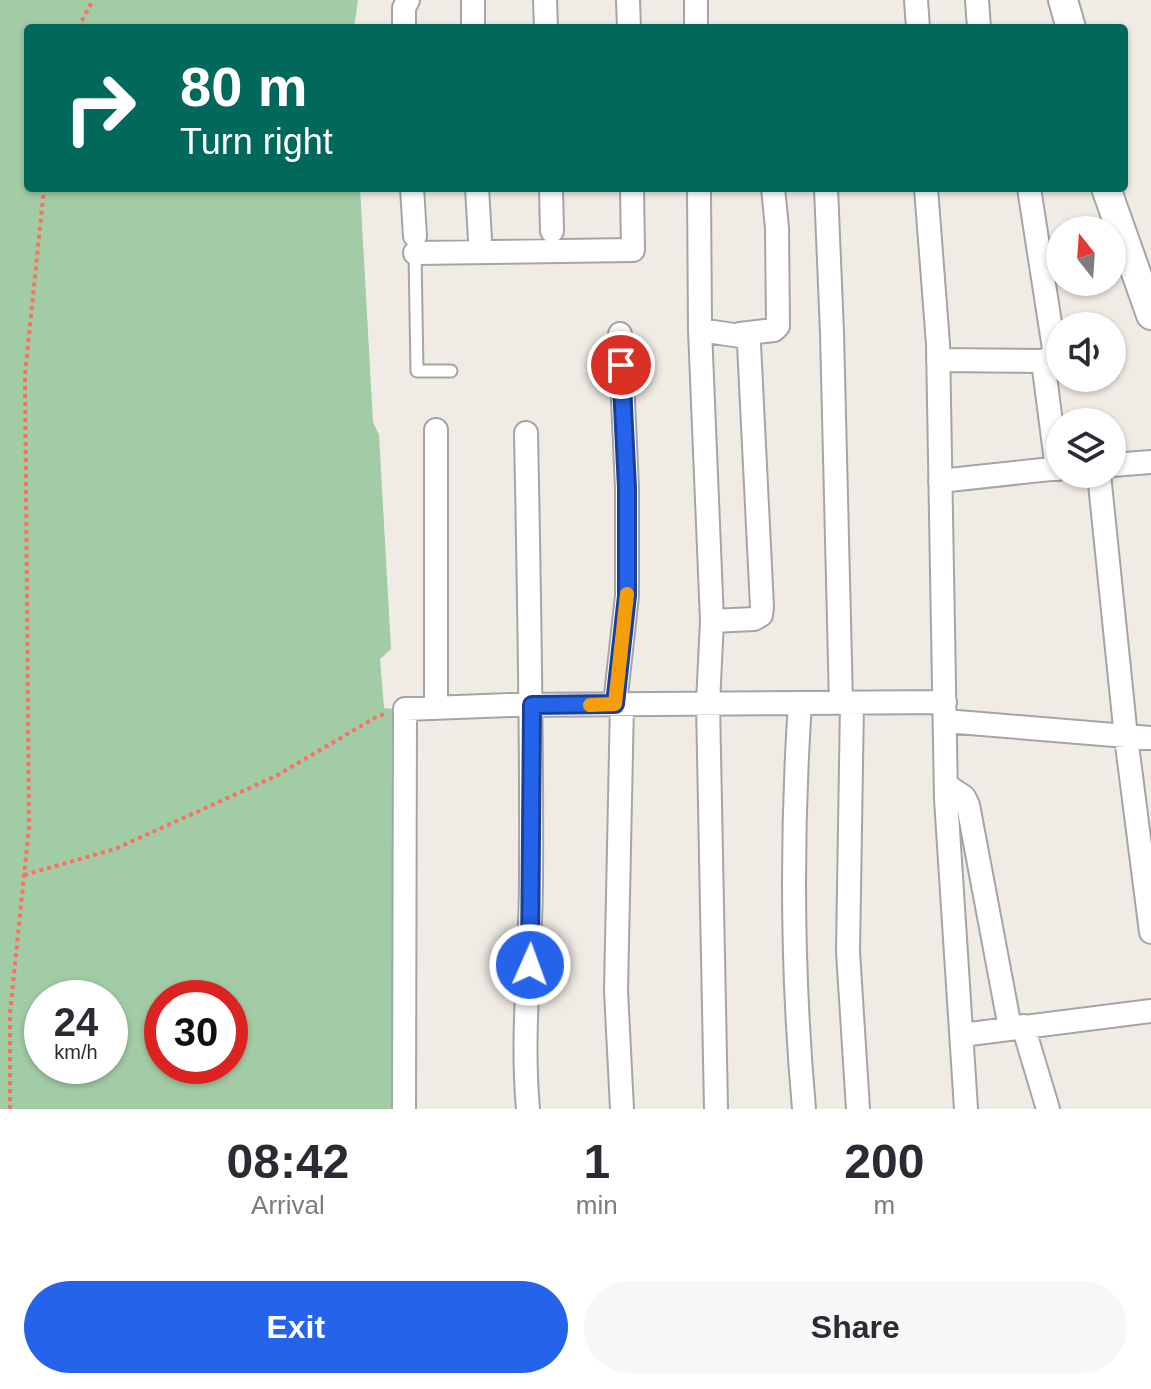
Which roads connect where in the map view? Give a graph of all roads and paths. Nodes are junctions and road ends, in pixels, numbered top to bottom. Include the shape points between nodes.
1 (93, 0) edge
2 (408, 0) edge
3 (473, 0) edge
4 (545, 0) edge
5 (628, 0) edge
6 (696, 0) edge
7 (916, 0) edge
8 (977, 0) edge
9 (1063, 0) edge
10 (80, 24) edge
11 (404, 24) edge
12 (473, 24) edge
13 (546, 24) edge
14 (629, 24) edge
15 (696, 24) edge
16 (918, 24) edge
17 (979, 24) edge
18 (1070, 24) edge
19 (44, 192) edge
20 (412, 192) edge
21 (477, 192) edge
22 (551, 192) edge
23 (632, 192) edge
24 (699, 192) edge
25 (773, 192) edge
26 (826, 192) edge
27 (926, 192) edge
28 (1030, 192) edge
29 (1107, 192) edge
30 (552, 231) dead end
31 (480, 240) dead end
32 (415, 244) junction
33 (1151, 315) edge
34 (700, 330) junction
35 (620, 334) dead end
36 (740, 334) junction
37 (938, 360) junction
38 (1043, 361) junction
39 (451, 371) dead end
40 (1050, 408) edge
41 (436, 430) dead end
42 (526, 433) dead end
43 (1151, 462) edge
44 (1126, 464) edge
45 (1046, 469) edge
46 (940, 481) junction
47 (1100, 488) edge
48 (712, 621) junction
49 (708, 703) junction
50 (800, 703) junction
51 (846, 703) junction
52 (619, 704) junction
53 (532, 705) junction
54 (436, 708) junction
55 (405, 709) junction
56 (945, 712) junction
57 (1126, 737) junction
58 (1151, 738) edge
59 (946, 785) junction
60 (24, 875) junction
61 (1151, 932) edge
62 (1151, 1011) edge
63 (1016, 1027) junction
64 (962, 1035) junction
65 (10, 1109) edge
66 (404, 1109) edge
67 (528, 1109) edge
68 (622, 1109) edge
69 (716, 1109) edge
70 (804, 1109) edge
71 (858, 1109) edge
72 (966, 1109) edge
73 (1048, 1109) edge

1 - 10 path
2 - 11 street
3 - 12 street
4 - 13 street
5 - 14 street
6 - 15 street
7 - 16 street
8 - 17 street
9 - 18 street
19 - 60 path via 25,375 29,827
20 - 32 street
21 - 31 street
22 - 30 street
23 - 32 street via 633,250
24 - 34 street
25 - 36 street via 778,326
26 - 51 street
27 - 37 street
28 - 38 street via 1055,351
29 - 33 street
32 - 39 lane via 417,371
34 - 36 street
34 - 48 street
35 - 52 street via 627,596
36 - 48 street via 749,344 762,607 754,619
37 - 38 street
37 - 46 street
38 - 40 street
41 - 54 street
42 - 53 street
43 - 44 street
45 - 46 street
46 - 56 street
47 - 57 street
48 - 49 street
49 - 50 street
49 - 52 street
49 - 69 street
50 - 51 street
50 - 70 street via 794,794 796,1020
51 - 56 street
51 - 71 street via 848,952
52 - 53 street
52 - 68 street via 616,991
53 - 54 street
53 - 67 street
54 - 55 street
55 - 60 path via 378,716 276,776 115,849
55 - 66 street
56 - 57 street
56 - 59 street
57 - 58 street
57 - 61 street
59 - 63 street via 968,805
59 - 64 street
60 - 65 path via 10,1013
62 - 63 street
63 - 64 street
63 - 73 street
64 - 72 street

